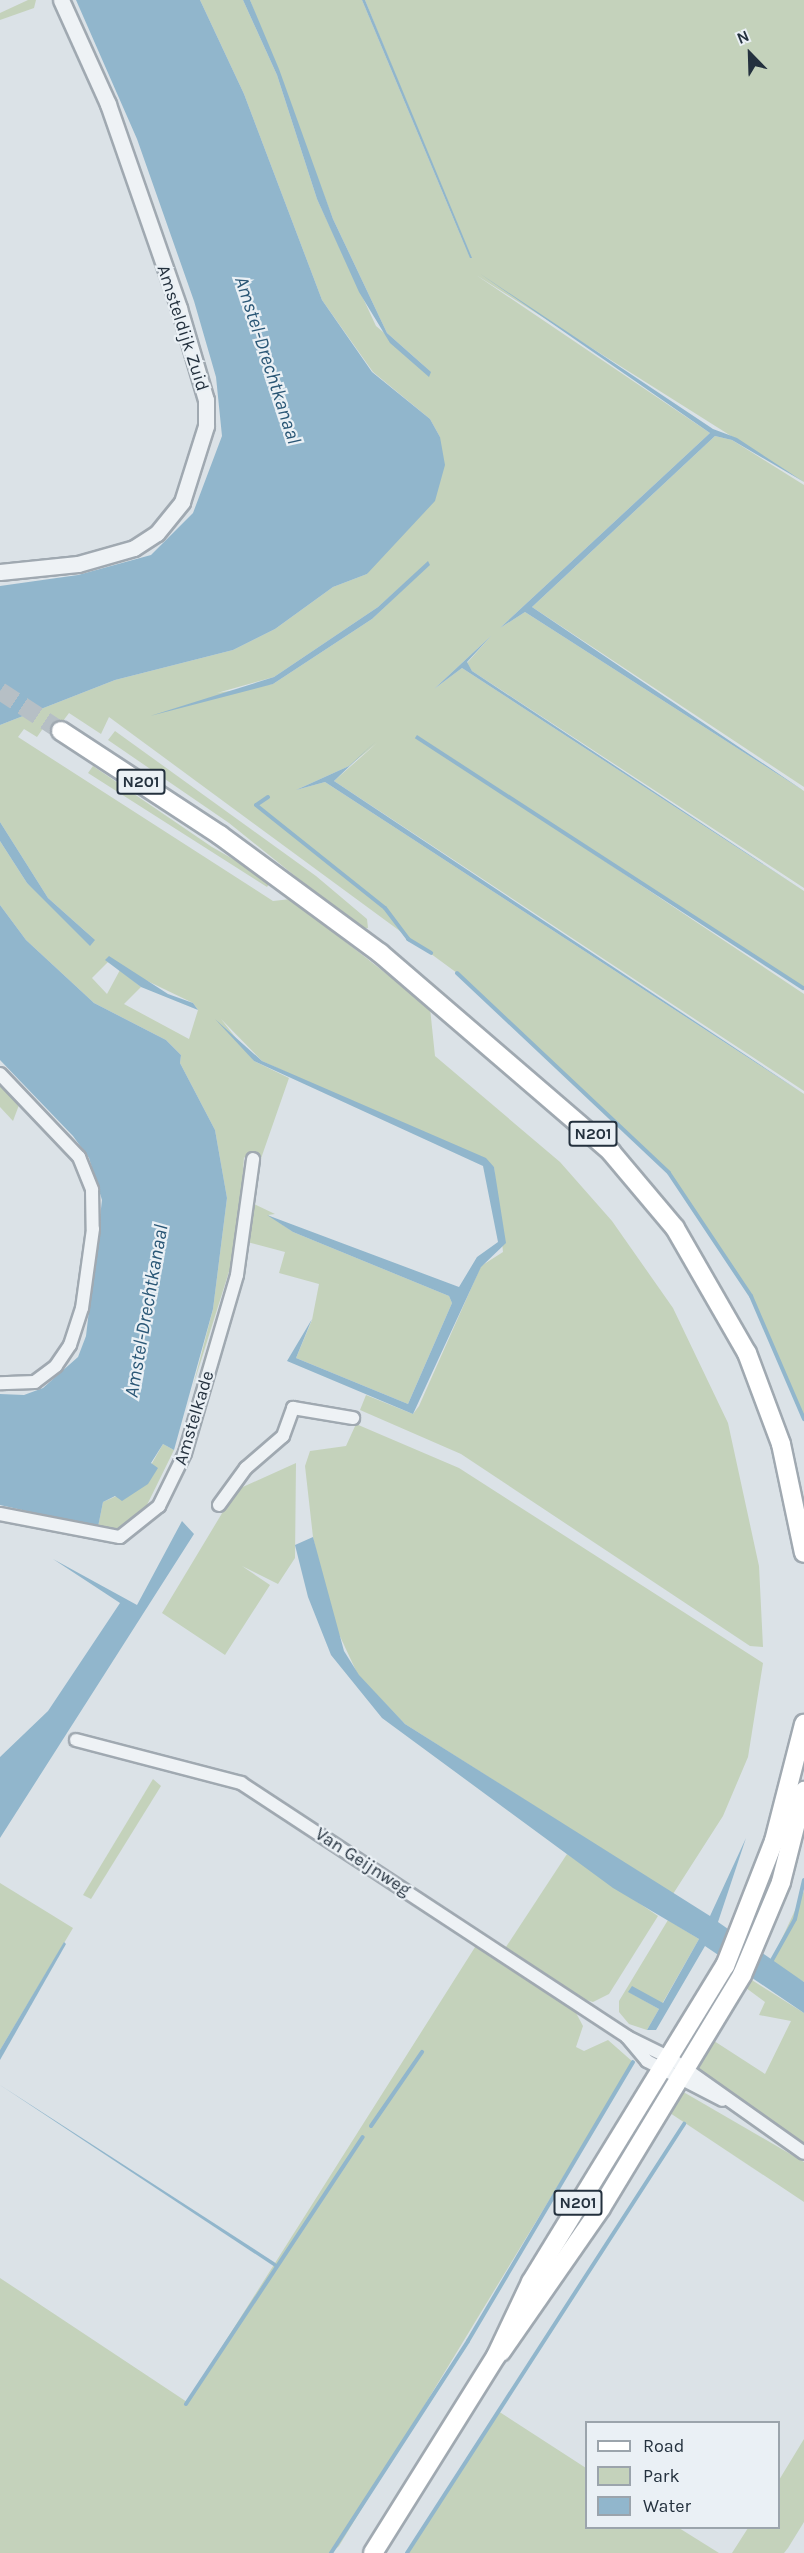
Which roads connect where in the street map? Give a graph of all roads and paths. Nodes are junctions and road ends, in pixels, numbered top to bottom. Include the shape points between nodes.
1 (62, 0) edge
2 (0, 572) edge
3 (61, 731) tunnel mouth
4 (0, 1074) edge
5 (253, 1159) dead end
6 (0, 1383) edge
7 (353, 1418) dead end
8 (219, 1505) dead end
9 (0, 1514) edge
10 (804, 1553) edge
11 (804, 1724) edge
12 (76, 1740) dead end
13 (804, 1791) edge
14 (666, 2064) junction
15 (683, 2075) junction
16 (804, 2153) edge
17 (496, 2356) junction
18 (373, 2553) edge

1 - 2 street, Amsteldijk Zuid via 108,104 179,308 206,400 206,426 182,502 157,533 134,548 78,564
3 - 10 main road, N201 via 220,835 371,947 611,1152 675,1228 747,1353 781,1444
4 - 6 street via 79,1157 93,1190 93,1229 82,1308 70,1345 56,1366 35,1382
5 - 9 street, Amstelkade via 237,1275 185,1453 159,1506 120,1537
7 - 8 street via 293,1408 283,1436 246,1468
11 - 14 main road, N201 via 774,1841 743,1926 725,1966
12 - 14 street, Van Geijnweg via 241,1784
13 - 15 main road, N201 via 795,1836 761,1933 742,1975
14 - 15 street, Van Geijnweg
14 - 17 main road, N201 via 531,2282
15 - 16 street, Van Geijnweg
15 - 17 main road, N201 via 535,2310
17 - 18 main road, N201

